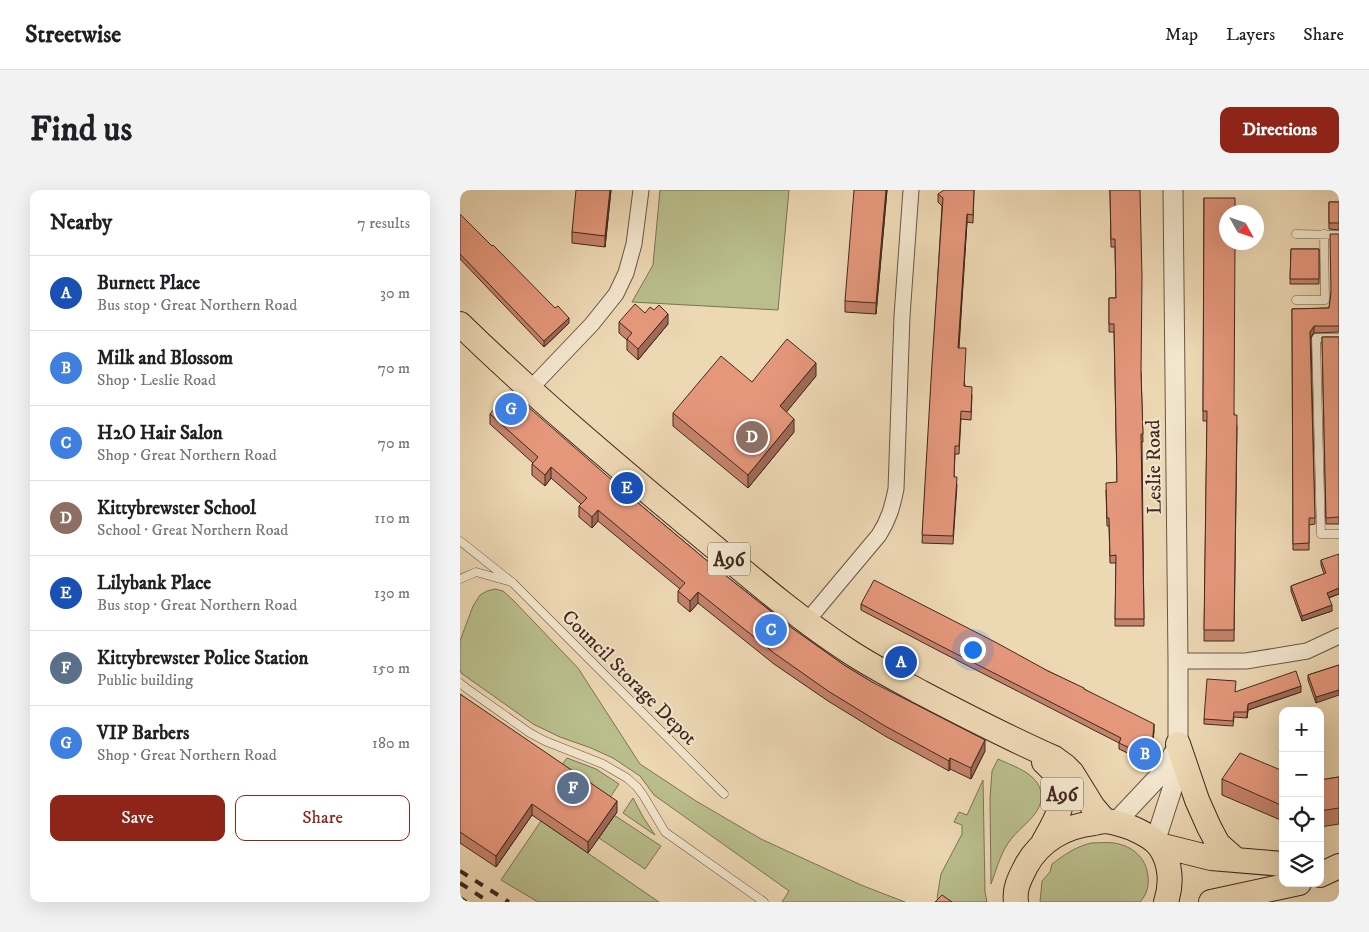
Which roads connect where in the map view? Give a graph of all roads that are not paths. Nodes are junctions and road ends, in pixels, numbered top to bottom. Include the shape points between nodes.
1 (641, 190) edge
2 (911, 190) edge
3 (1172, 190) edge
4 (1296, 234) dead end
5 (1324, 234) junction
6 (1339, 235) edge
7 (1296, 300) dead end
8 (460, 324) edge
9 (1339, 338) edge
10 (530, 389) junction
11 (1339, 534) edge
12 (460, 540) edge
13 (460, 580) edge
14 (513, 583) junction
15 (807, 621) junction
16 (1339, 636) edge
17 (1178, 661) junction
18 (460, 683) edge
19 (1178, 744) junction
20 (1031, 748) junction
21 (724, 794) dead end
22 (1110, 822) junction
23 (1157, 844) junction
24 (1041, 847) junction
25 (1236, 860) junction
26 (1279, 864) edge
27 (1283, 887) edge
28 (764, 902) edge
29 (1016, 902) edge
30 (1166, 902) edge
31 (1211, 902) edge

1 - 10 street via 634,244 616,294 587,330
2 - 15 street via 893,505 878,535
3 - 17 street, Leslie Road
4 - 5 lane
5 - 6 lane
5 - 7 lane via 1324,300
8 - 10 main road, A96
9 - 11 lane via 1316,338 1321,534
10 - 15 main road, A96 via 636,482
12 - 14 lane, Council Storage Depot
13 - 14 lane via 476,572
14 - 21 lane, Council Storage Depot
15 - 20 main road, A96 via 890,676
16 - 17 street via 1307,651 1246,661
17 - 19 street, Leslie Road
18 - 28 lane via 530,733 603,764 627,778 637,787 665,832
19 - 22 street, Leslie Road via 1161,774
19 - 23 street, Leslie Road via 1174,784
19 - 25 main road via 1209,827 1218,844
20 - 22 main road, A96 via 1065,766 1093,806
20 - 24 main road, A96 via 1061,784 1062,797 1056,821
22 - 23 main road, A96 via 1143,833
22 - 24 main road, A96 via 1069,828
23 - 25 main road, A96 via 1211,858
23 - 30 main road via 1170,875
24 - 29 main road, A96 via 1031,857 1018,882
25 - 26 main road, A96
27 - 31 main road

